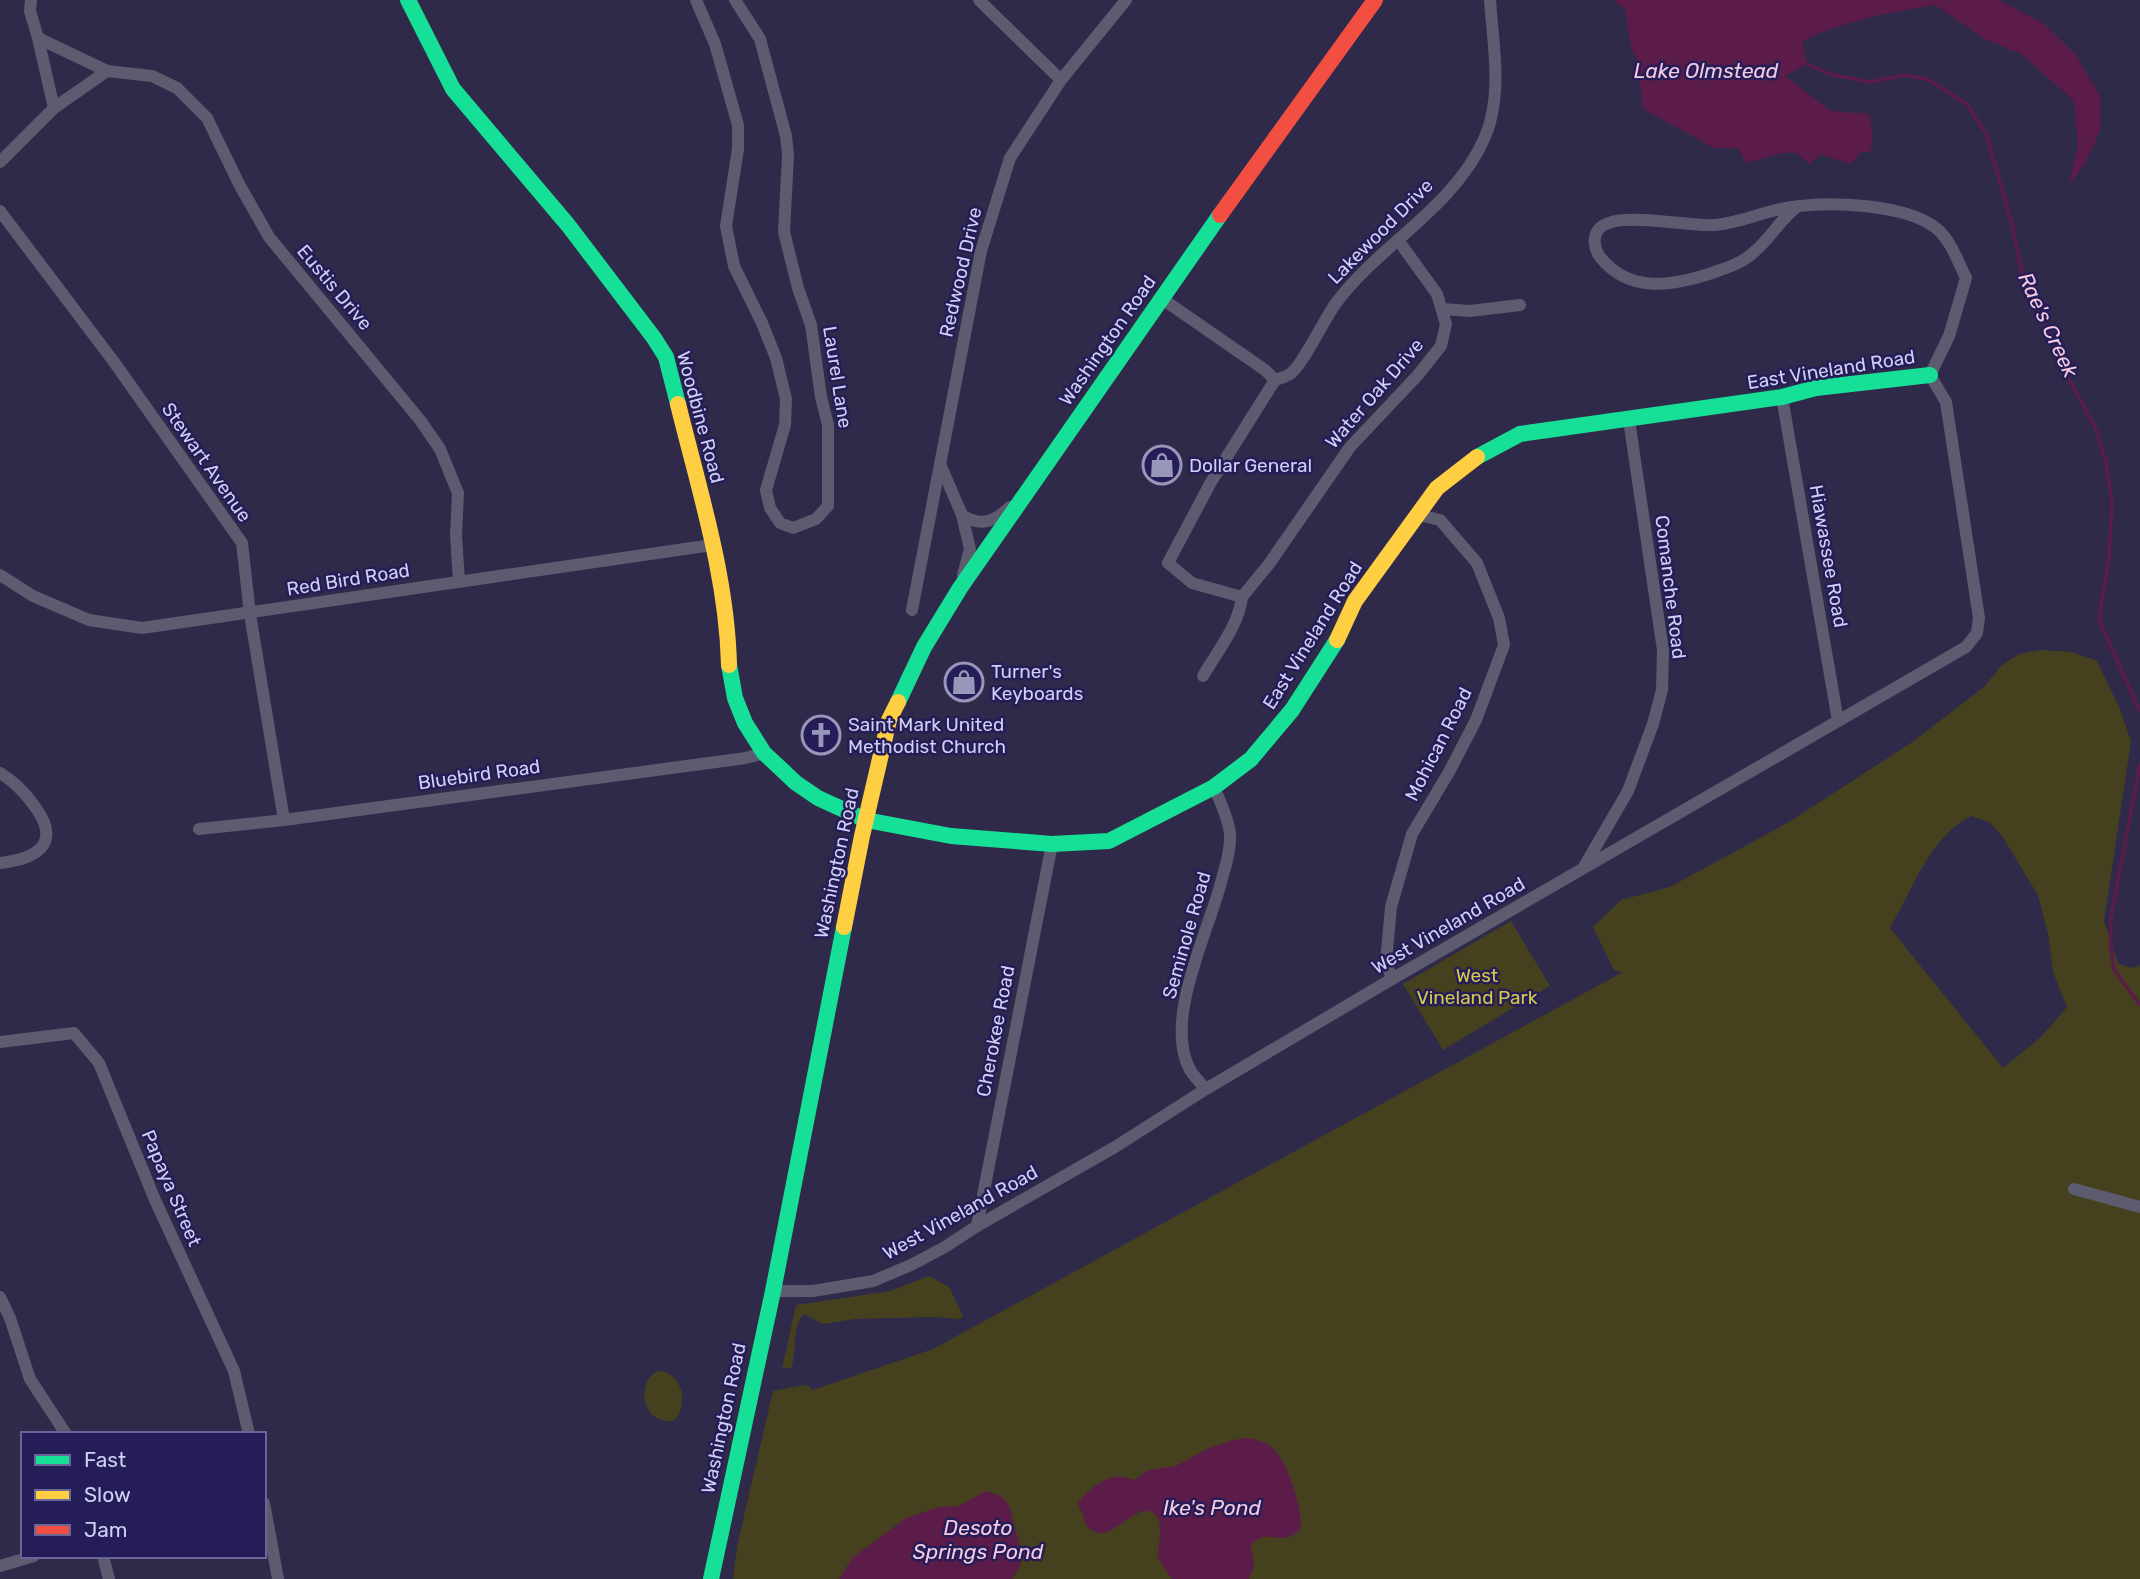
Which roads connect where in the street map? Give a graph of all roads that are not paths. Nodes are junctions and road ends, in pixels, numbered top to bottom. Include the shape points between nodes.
1 (31, 0) edge
2 (408, 0) edge
3 (696, 0) edge
4 (735, 0) edge
5 (979, 0) edge
6 (1126, 0) edge
7 (1375, 0) edge
8 (1490, 0) edge
9 (38, 38) junction
10 (107, 71) junction
11 (1062, 80) junction
12 (54, 108) junction
13 (0, 162) edge
14 (1798, 206) junction
15 (0, 211) edge
16 (1398, 240) junction
17 (1161, 298) junction
18 (1520, 304) dead end
19 (1443, 309) junction
20 (1930, 375) junction
21 (1275, 380) junction
22 (1783, 397) junction
23 (1629, 420) junction
24 (1957, 463) joint
25 (941, 466) junction
26 (1030, 489) junction
27 (962, 515) junction
28 (1419, 515) junction
29 (712, 545) junction
30 (0, 575) edge
31 (459, 582) junction
32 (960, 588) junction
33 (1242, 597) junction
34 (912, 610) dead end
35 (250, 614) junction
36 (1203, 676) dead end
37 (1838, 721) junction
38 (764, 753) junction
39 (0, 773) edge
40 (1214, 787) junction
41 (284, 820) junction
42 (866, 820) junction
43 (198, 829) dead end
44 (1052, 844) junction
45 (0, 863) edge
46 (1583, 868) junction
47 (1392, 979) junction
48 (0, 1042) edge
49 (1206, 1089) junction
50 (2074, 1189) dead end
51 (2140, 1207) edge
52 (976, 1226) junction
53 (773, 1291) junction
54 (0, 1297) edge
55 (65, 1432) edge
56 (249, 1432) edge
57 (266, 1514) edge
58 (27, 1558) edge
59 (104, 1558) edge
60 (0, 1566) edge
61 (109, 1579) edge
62 (278, 1579) edge
63 (711, 1579) edge

1 - 9 street
2 - 29 street, Woodbine Road via 453,89 568,225 666,357
3 - 4 street, Laurel Lane via 715,44 738,125 726,226 734,266 776,358 786,399 785,425 766,490 780,523 793,528 816,519 828,506 828,425 811,325 784,232 786,136 760,39
5 - 11 street
6 - 11 street, Redwood Drive
7 - 17 street, Washington Road
8 - 16 street, Lakewood Drive via 1496,99 1485,137 1433,209
9 - 10 street, Eustis Drive
9 - 12 street
10 - 12 street
10 - 31 street, Eustis Drive via 152,76 177,88 207,118 269,237 440,449 458,493
11 - 25 street, Redwood Drive via 1010,158 981,251
12 - 13 street
14 - 14 street via 1714,225 1609,221 1598,229 1597,253 1611,270 1645,283 1690,280 1745,259
14 - 20 street via 1865,205 1907,214 1937,229 1952,248 1966,278 1949,336
15 - 35 street, Stewart Avenue via 242,543
16 - 19 street
16 - 21 street, Lakewood Drive via 1336,303 1292,373
17 - 21 street
17 - 26 street, Washington Road
18 - 19 street via 1470,311
19 - 33 street, Water Oak Drive via 1446,324 1441,346 1350,447
20 - 22 street, East Vineland Road via 1816,388
20 - 24 street, East Vineland Road via 1947,402
21 - 33 street via 1211,482 1168,563 1192,583
22 - 23 street, East Vineland Road
22 - 37 street, Hiawassee Road
23 - 28 street, East Vineland Road via 1520,434 1462,467 1437,488
23 - 46 street, Comanche Road via 1663,650 1662,690 1628,791
24 - 37 street, West Vineland Road via 1978,633 1966,647
25 - 27 street
25 - 34 street, Redwood Drive
26 - 27 street via 989,521 974,523
26 - 32 street, Washington Road
27 - 32 street via 970,549
28 - 40 street, East Vineland Road via 1354,601 1340,636 1292,710 1251,759
28 - 47 street, Mohican Road via 1440,520 1477,563 1499,618 1504,645 1476,720 1412,834 1391,907 1386,961
29 - 31 street, Red Bird Road
29 - 38 street, Woodbine Road via 724,596 735,698
30 - 35 street, Red Bird Road via 33,596 89,620 142,628
31 - 35 street, Red Bird Road
32 - 42 street, Washington Road via 924,647 889,720
33 - 36 street, Water Oak Drive via 1237,616
35 - 41 street, Stewart Avenue
37 - 46 street, West Vineland Road
38 - 41 street, Bluebird Road
38 - 42 street, Woodbine Road via 818,799
39 - 45 street via 28,796 47,832 45,844 35,855
40 - 44 street, East Vineland Road via 1109,841
40 - 49 street, Seminole Road via 1230,832 1228,856 1186,992 1181,1027 1191,1071
41 - 43 street, Bluebird Road
42 - 44 street, East Vineland Road via 951,836
42 - 53 street, Washington Road
44 - 52 street, Cherokee Road
46 - 47 street, West Vineland Road
47 - 49 street, West Vineland Road
48 - 56 street, Papaya Street via 75,1033 99,1063 155,1200 234,1370
49 - 52 street, West Vineland Road
50 - 51 street
52 - 53 street, West Vineland Road via 945,1247 873,1281 813,1291
53 - 63 street, Washington Road
54 - 55 street via 30,1380
57 - 62 street
58 - 60 street
59 - 61 street

